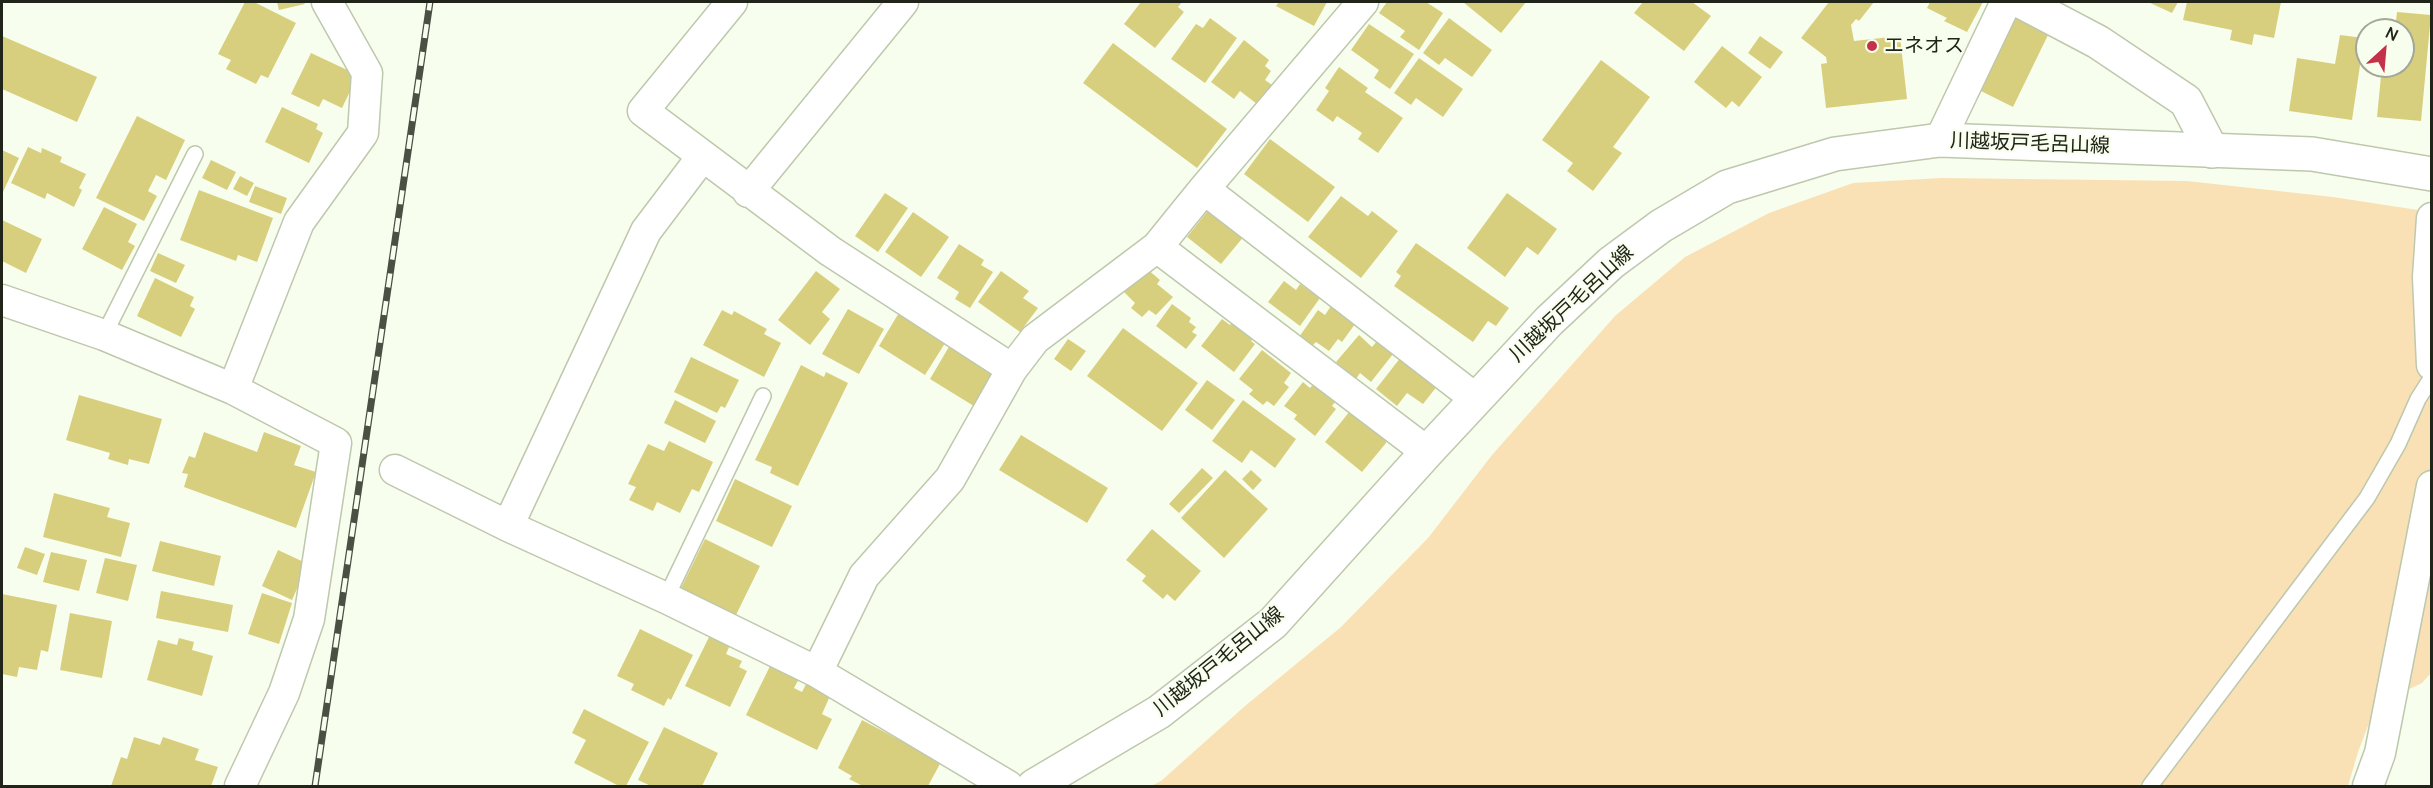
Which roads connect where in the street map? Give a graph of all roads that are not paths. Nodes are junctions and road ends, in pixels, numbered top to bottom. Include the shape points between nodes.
1 (327, 2) edge
2 (732, 2) edge
3 (903, 2) edge
4 (1363, 2) edge
5 (2006, 2) edge
6 (2022, 2) edge
7 (1940, 140) junction
8 (2212, 151) junction
9 (195, 154) dead end
10 (702, 157) junction
11 (2432, 174) edge
12 (1204, 189) junction
13 (748, 192) junction
14 (2432, 218) edge
15 (1157, 247) junction
16 (2, 300) edge
17 (104, 335) junction
18 (2432, 365) edge
19 (1012, 369) junction
20 (2432, 377) edge
21 (233, 389) junction
22 (763, 396) dead end
23 (1476, 399) junction
24 (1427, 452) junction
25 (395, 470) dead end
26 (2432, 486) edge
27 (508, 526) junction
28 (666, 598) junction
29 (817, 672) junction
30 (240, 786) edge
31 (1008, 786) edge
32 (1034, 786) edge
33 (2150, 786) edge
34 (2367, 786) edge

1 - 21 street via 368,73 363,133 299,222
2 - 10 street via 643,111
3 - 13 street
4 - 12 street
5 - 7 street
6 - 8 main road via 2098,42 2186,101
7 - 8 main road, 川越坂戸毛呂山線
7 - 23 main road, 川越坂戸毛呂山線 via 1834,153 1727,187 1661,226 1611,263 1549,321
8 - 11 main road, 川越坂戸毛呂山線 via 2312,154
9 - 17 lane
10 - 13 street
10 - 27 street via 646,231
12 - 15 street
12 - 23 street
13 - 19 street via 830,251
14 - 18 street via 2428,277
15 - 19 street via 1035,339
15 - 24 street
16 - 17 street
17 - 21 street
19 - 29 street via 950,479 864,576
20 - 33 lane via 2367,498
21 - 30 street via 336,443 309,619 284,693
22 - 28 lane
23 - 24 main road, 川越坂戸毛呂山線
24 - 32 main road, 川越坂戸毛呂山線 via 1272,623 1159,712
25 - 27 street
26 - 34 street via 2380,753
27 - 28 street
28 - 29 street
29 - 31 street

